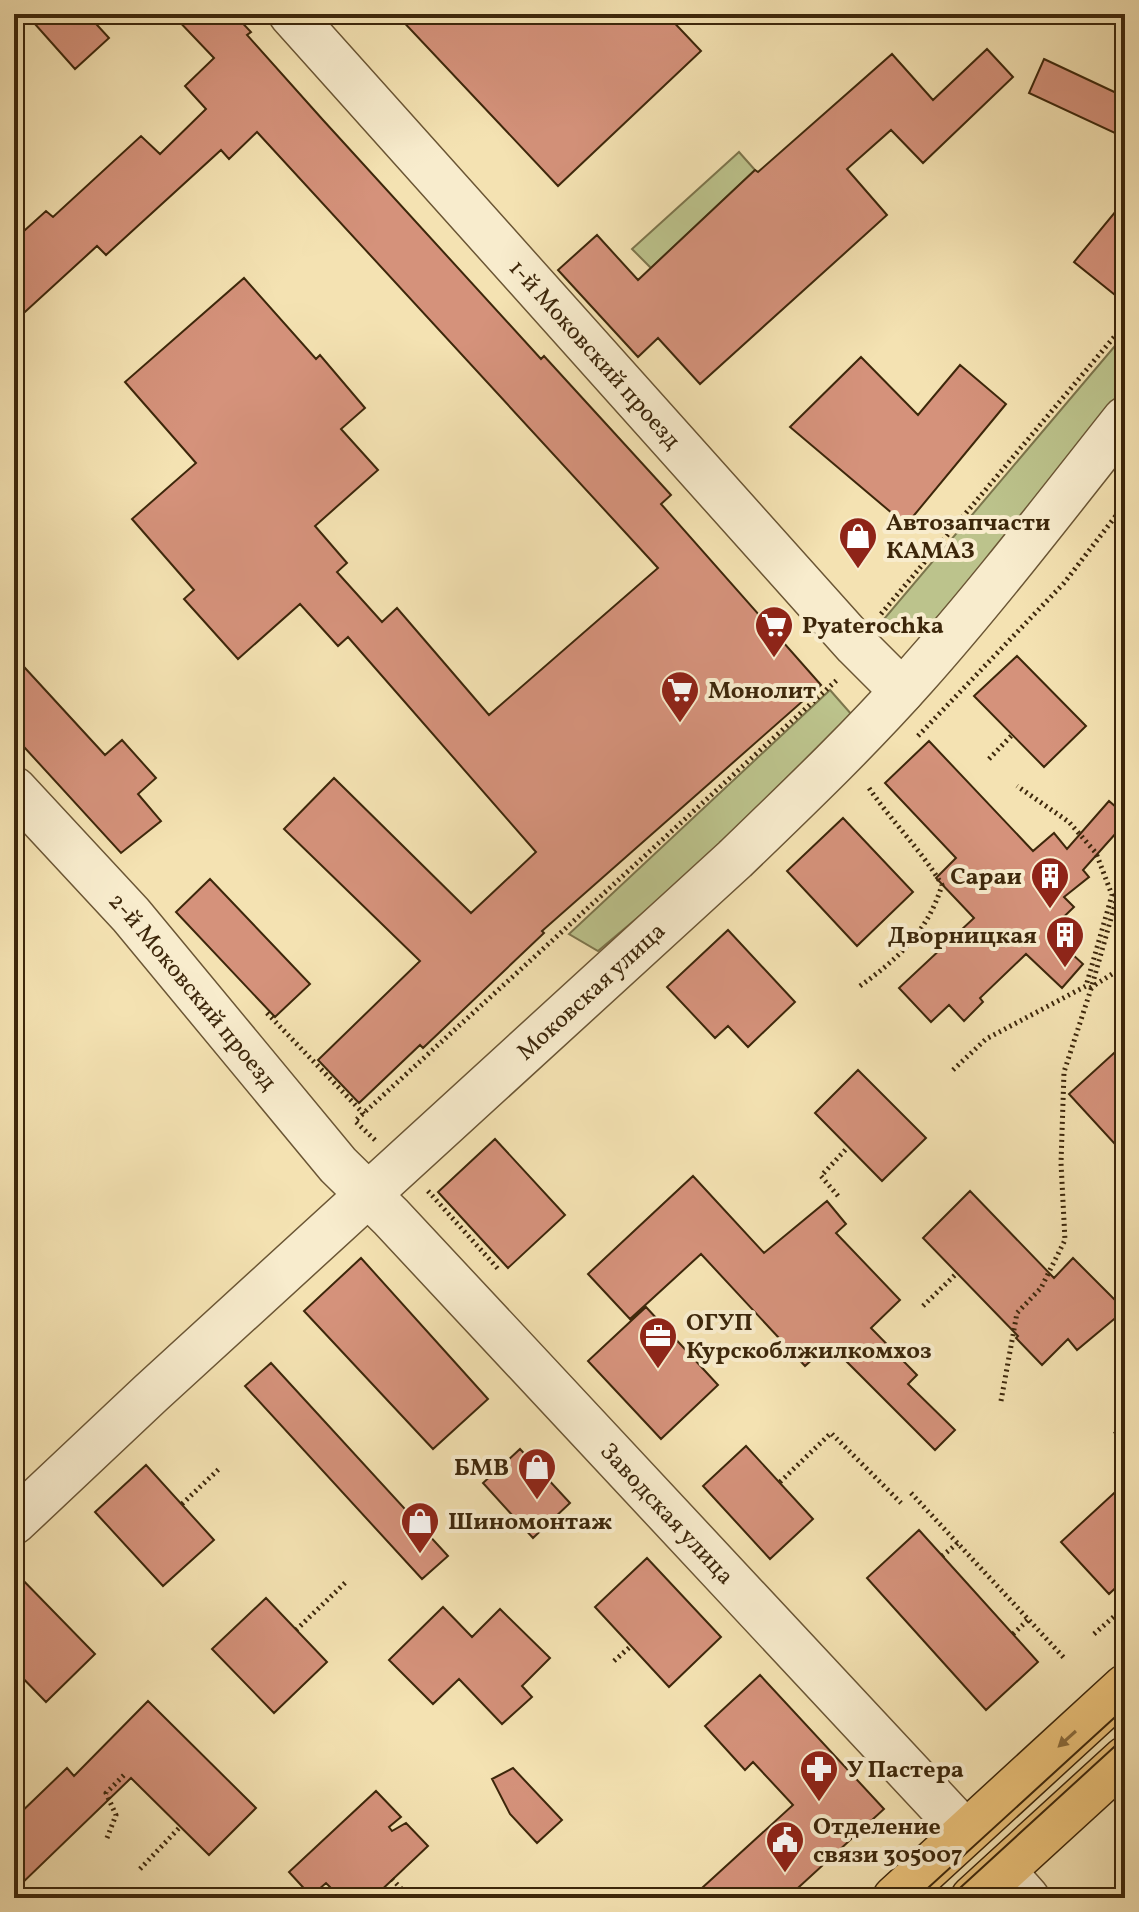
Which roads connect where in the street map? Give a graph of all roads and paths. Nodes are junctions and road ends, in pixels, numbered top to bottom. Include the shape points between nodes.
1 (291, 14) edge
2 (1125, 324) edge
3 (1125, 419) edge
4 (861, 650) junction
5 (902, 691) junction
6 (1012, 735) dead end
7 (989, 759) dead end
8 (867, 785) dead end
9 (1017, 786) dead end
10 (14, 789) edge
11 (1125, 869) edge
12 (1125, 966) edge
13 (860, 986) dead end
14 (1088, 988) junction
15 (953, 1070) dead end
16 (848, 1147) dead end
17 (385, 1150) dead end
18 (369, 1196) junction
19 (838, 1196) dead end
20 (957, 1273) dead end
21 (923, 1306) dead end
22 (1001, 1401) dead end
23 (1115, 1431) dead end
24 (1125, 1443) edge
25 (220, 1468) dead end
26 (780, 1482) dead end
27 (911, 1493) dead end
28 (901, 1503) dead end
29 (182, 1504) dead end
30 (14, 1522) edge
31 (958, 1543) junction
32 (942, 1556) dead end
33 (346, 1582) dead end
34 (1125, 1607) edge
35 (1029, 1619) junction
36 (296, 1630) dead end
37 (1013, 1634) dead end
38 (1094, 1634) dead end
39 (631, 1646) dead end
40 (1066, 1660) dead end
41 (614, 1661) dead end
42 (1125, 1687) edge
43 (1125, 1759) edge
44 (126, 1773) dead end
45 (180, 1827) dead end
46 (965, 1832) junction
47 (107, 1838) dead end
48 (140, 1869) dead end
49 (392, 1879) dead end
50 (1001, 1889) edge
51 (217, 1898) edge
52 (262, 1898) edge
53 (410, 1898) edge
54 (895, 1898) edge

1 - 4 street, 1-й Моковский проезд
2 - 4 path
3 - 5 street, Моковская улица
4 - 5 street, 1-й Моковский проезд
4 - 17 path via 355,1121
5 - 18 street, Моковская улица via 735,859
6 - 7 path
8 - 13 path via 942,885 917,936
9 - 14 path via 1069,822 1096,853 1112,895
10 - 18 street, 2-й Моковский проезд via 131,915
11 - 14 path
12 - 14 path
14 - 15 path via 986,1039
14 - 22 path via 1064,1072 1065,1240 1041,1288 1017,1313
16 - 19 path via 821,1176
18 - 30 street, Моковская улица
18 - 46 street, Заводская улица
20 - 21 path
23 - 24 path
25 - 29 path
26 - 28 path via 831,1433
27 - 31 path
31 - 32 path
31 - 35 path
33 - 36 path
34 - 38 path
35 - 37 path
35 - 40 path
39 - 41 path
42 -> 46 main road
43 - 50 main road
44 - 47 path via 106,1793 116,1815
45 - 48 path
46 - 50 main road
46 - 54 main road
49 - 53 path
51 - 52 path via 251,1891

